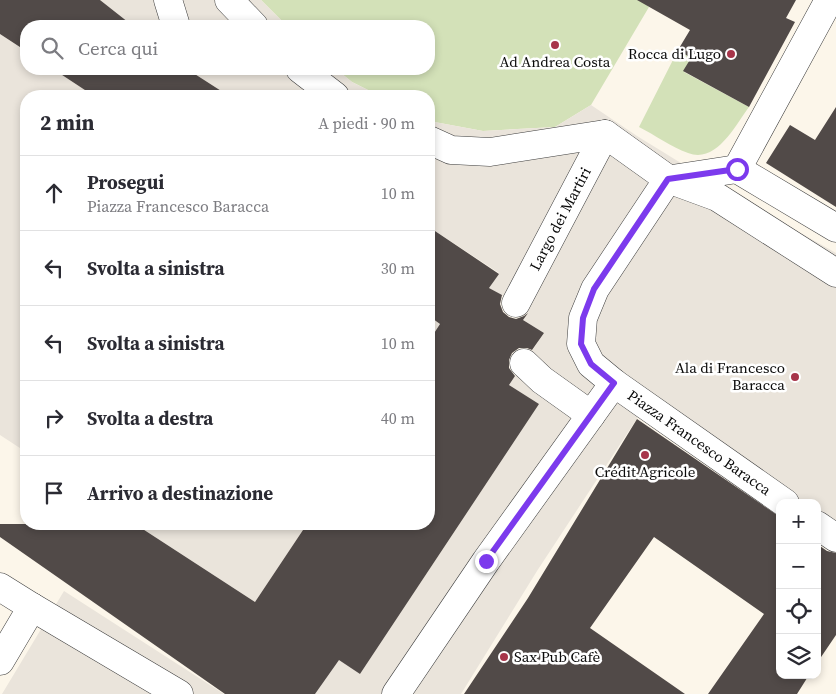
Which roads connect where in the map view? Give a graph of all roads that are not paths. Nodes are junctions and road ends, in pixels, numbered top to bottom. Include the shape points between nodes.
1 (168, 0) edge
2 (228, 0) edge
3 (829, 0) edge
4 (174, 20) edge
5 (248, 20) edge
6 (308, 75) edge
7 (326, 90) edge
8 (605, 134) junction
9 (436, 146) edge
10 (737, 169) junction
11 (668, 179) junction
12 (836, 228) edge
13 (836, 273) edge
14 (516, 303) dead end
15 (524, 363) dead end
16 (614, 383) junction
17 (591, 415) junction
18 (779, 499) edge
19 (821, 528) edge
20 (836, 538) edge
21 (0, 587) edge
22 (32, 607) junction
23 (0, 661) edge
24 (179, 694) edge
25 (396, 694) edge

1 - 4 street
2 - 5 street
3 - 10 street
6 - 7 street
8 - 9 street via 490,152
8 - 11 street
8 - 14 street, Largo dei Martiri
10 - 11 street
10 - 12 street
11 - 13 street via 717,197
11 - 16 street, Piazza Francesco Baracca via 594,289 583,318 581,344 591,364
15 - 17 street
16 - 17 street
16 - 18 street, Piazza Francesco Baracca
17 - 25 street
19 - 20 street
21 - 22 street
22 - 23 street
22 - 24 street

